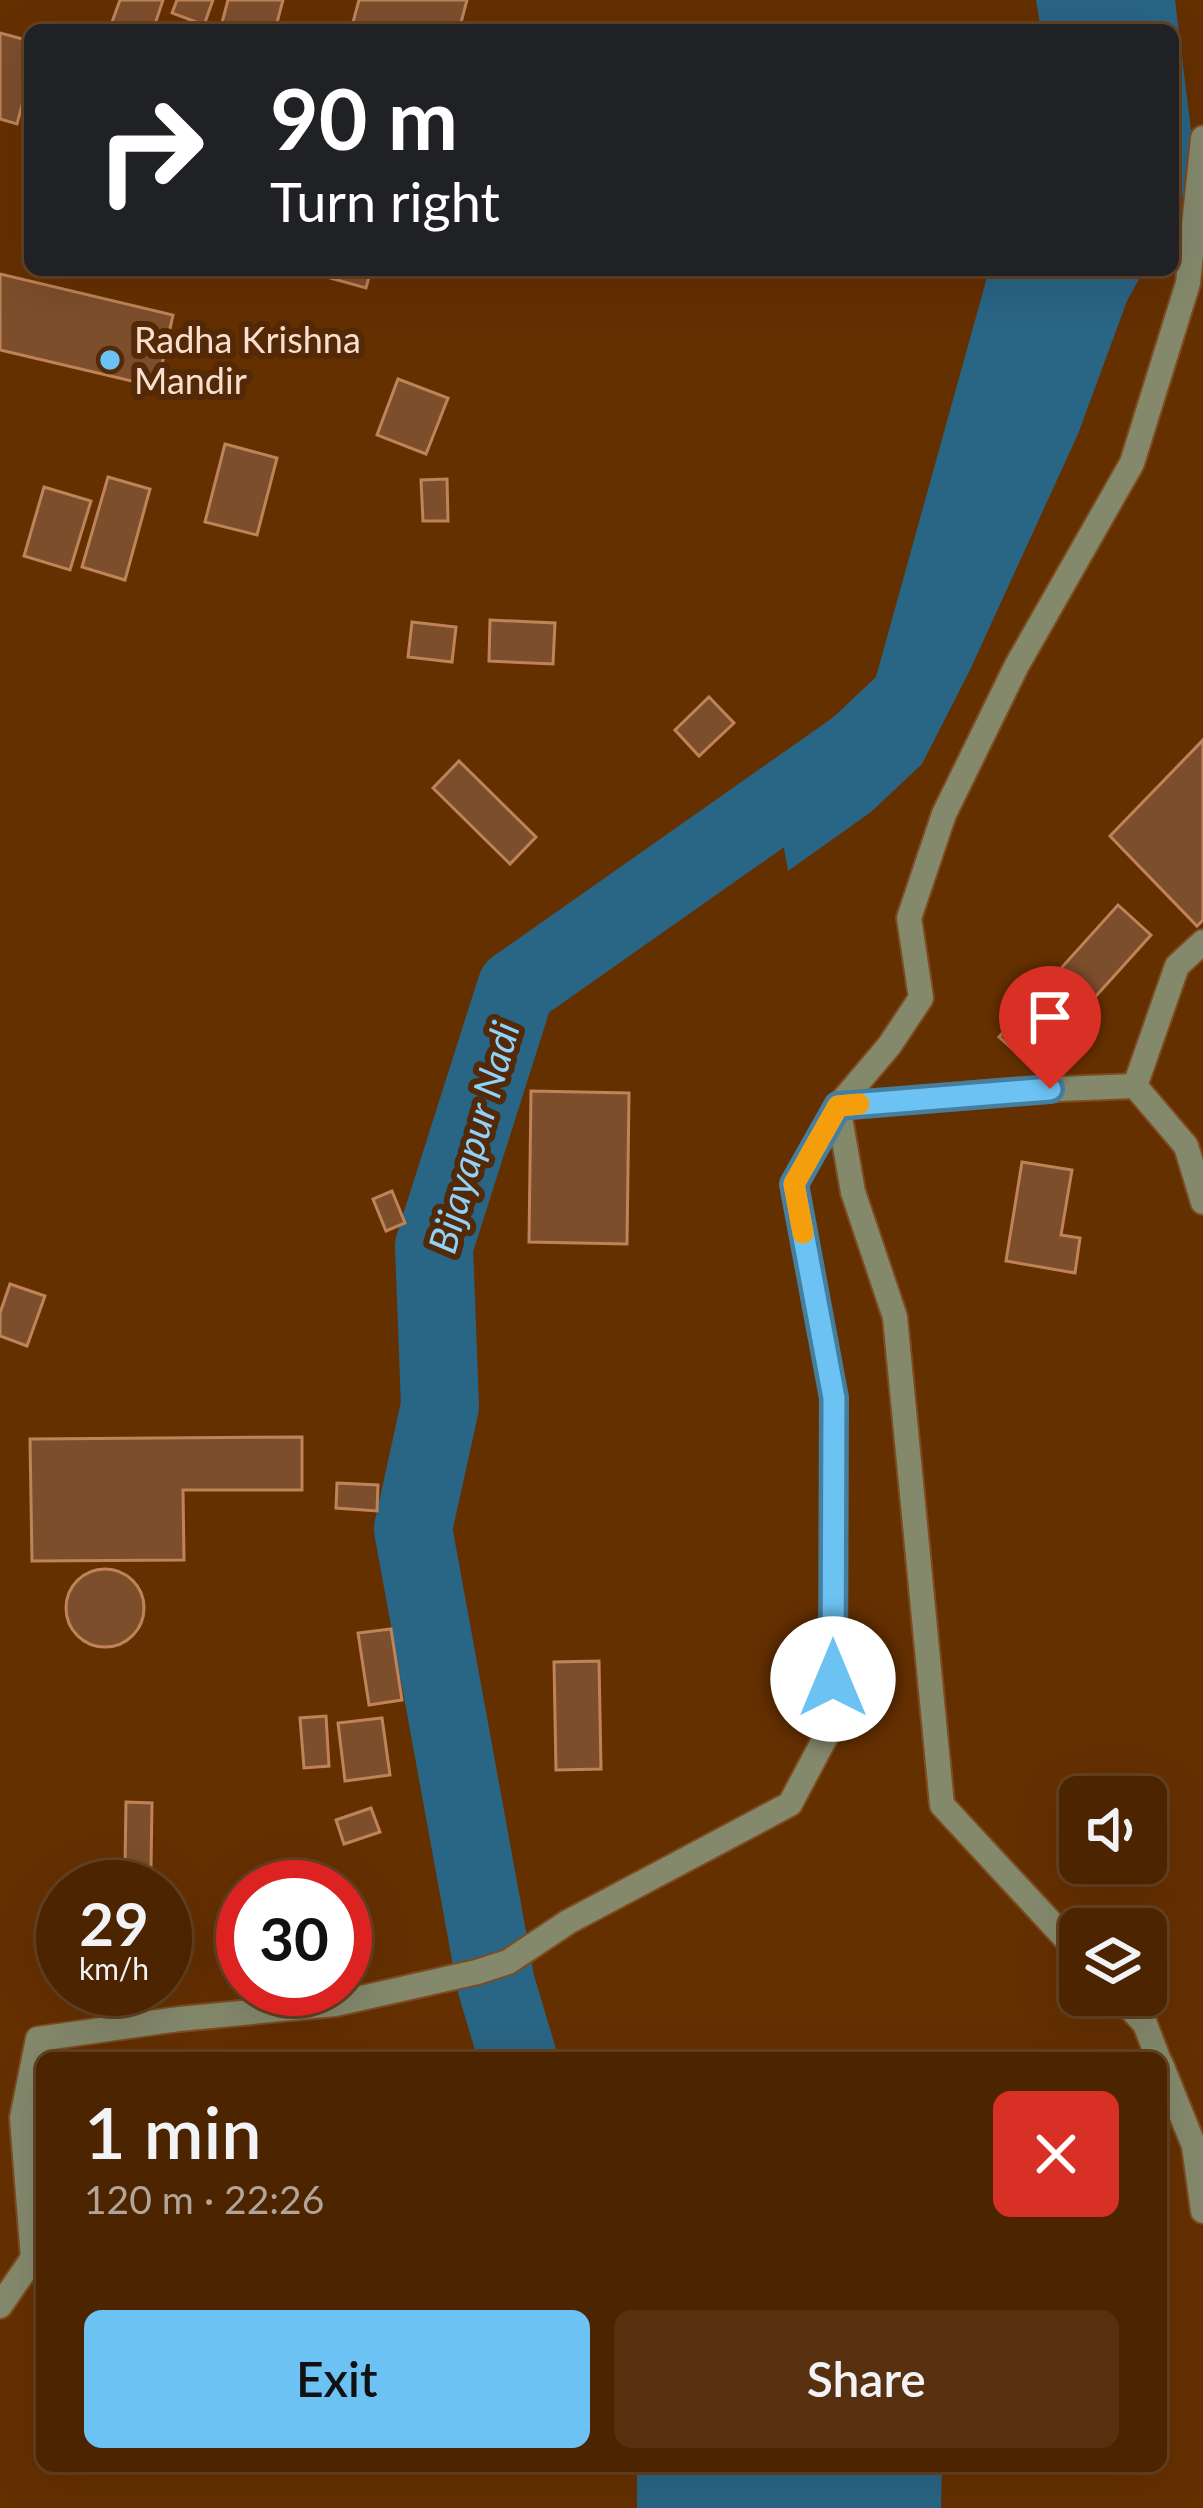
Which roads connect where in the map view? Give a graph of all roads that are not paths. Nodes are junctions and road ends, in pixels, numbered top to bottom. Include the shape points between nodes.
1 (1203, 138) edge
2 (1203, 942) edge
3 (1135, 1085) junction
4 (838, 1106) junction
5 (1203, 1202) edge
6 (1059, 1931) edge
7 (1138, 2016) edge
8 (1156, 2052) edge
9 (1167, 2078) edge
10 (1203, 2211) edge
11 (0, 2306) edge

1 - 4 street via 1188,284 1132,463 1016,665 944,814 909,918 920,998
2 - 3 street via 1177,966
3 - 4 street
3 - 5 street via 1186,1146
4 - 6 street via 853,1192 895,1318 942,1805
4 - 11 street via 794,1184 834,1398 832,1726 790,1804 477,1972 335,2004 38,2039 22,2118 33,2258
7 - 8 street
9 - 10 street via 1195,2146

